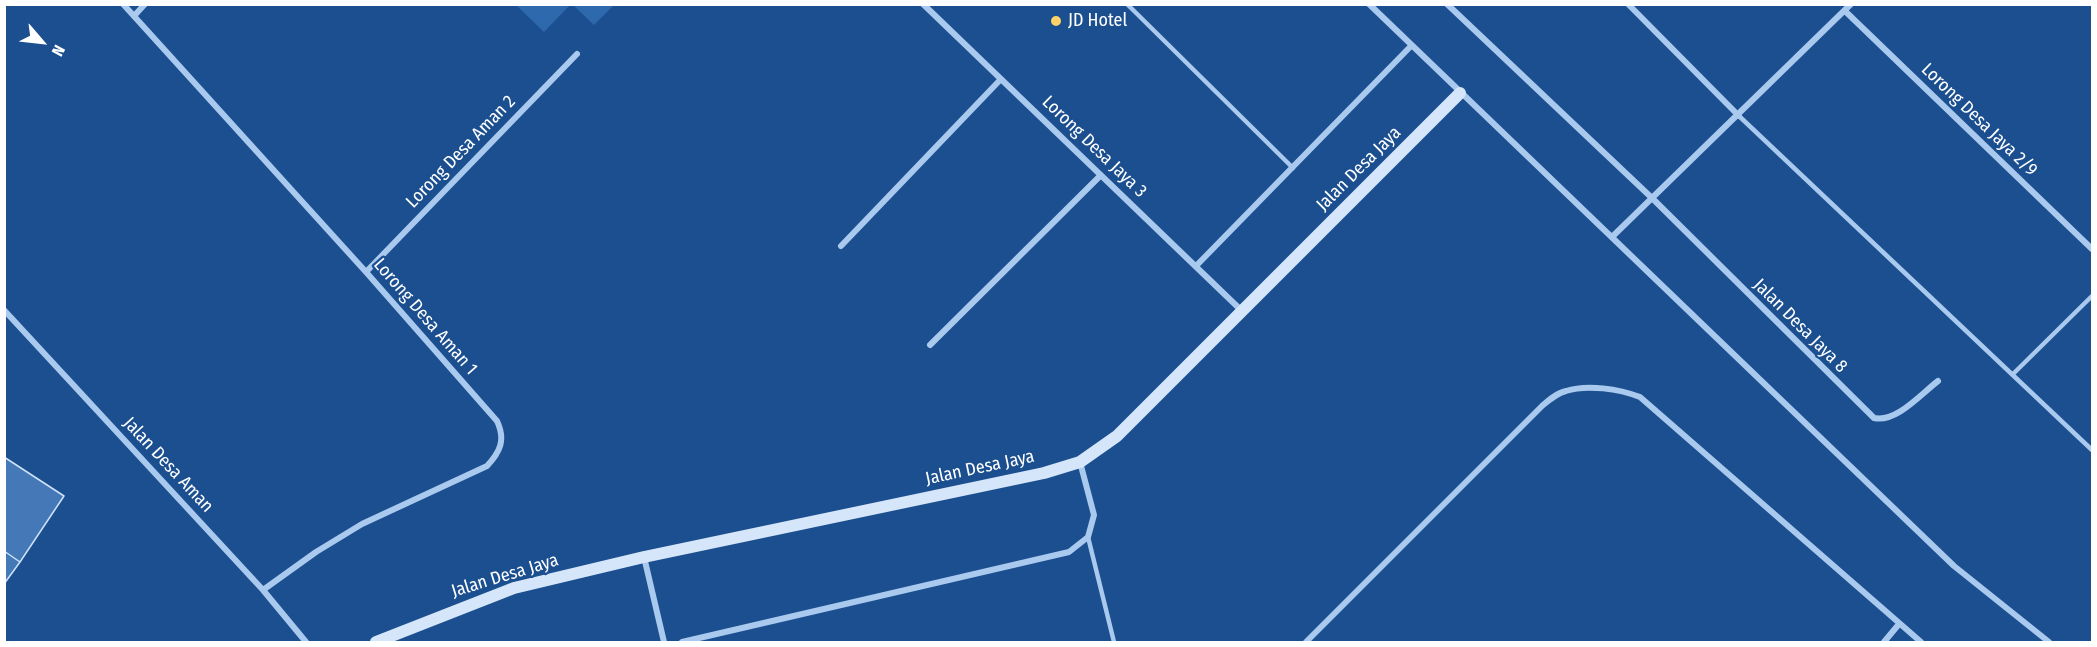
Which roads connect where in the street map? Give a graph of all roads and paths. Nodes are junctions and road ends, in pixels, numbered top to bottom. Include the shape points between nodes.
1 (123, 4) edge
2 (145, 4) edge
3 (923, 4) edge
4 (1127, 4) edge
5 (1369, 4) edge
6 (1447, 4) edge
7 (1628, 4) edge
8 (1851, 4) edge
9 (1845, 11) junction
10 (134, 16) junction
11 (1411, 46) junction
12 (577, 54) dead end
13 (1001, 79) junction
14 (1460, 93) junction
15 (1739, 116) junction
16 (1293, 168) junction
17 (1101, 175) junction
18 (1653, 199) junction
19 (1613, 236) junction
20 (841, 246) dead end
21 (2092, 248) edge
22 (1196, 266) junction
23 (366, 272) junction
24 (2092, 296) edge
25 (4, 310) edge
26 (1243, 312) junction
27 (930, 345) dead end
28 (2013, 374) junction
29 (1938, 381) dead end
30 (2092, 450) edge
31 (1080, 462) junction
32 (1088, 537) junction
33 (644, 557) junction
34 (263, 590) junction
35 (1899, 624) junction
36 (306, 642) edge
37 (376, 642) edge
38 (664, 642) edge
39 (682, 642) edge
40 (1114, 642) edge
41 (1306, 642) edge
42 (1884, 642) edge
43 (1921, 642) edge
44 (2049, 642) edge

1 - 10 street, Lorong Desa Aman 1
2 - 10 street
3 - 13 street, Lorong Desa Jaya 3
4 - 16 lane
5 - 11 street
6 - 18 street, Jalan Desa Jaya 8
7 - 15 street
8 - 9 street
9 - 15 street
9 - 21 street, Lorong Desa Jaya 2/9
10 - 23 street, Lorong Desa Aman 1
11 - 14 street
11 - 16 street
12 - 23 street, Lorong Desa Aman 2
13 - 17 street, Lorong Desa Jaya 3
13 - 20 street
14 - 19 street
14 - 26 street, Jalan Desa Jaya
15 - 18 street
15 - 28 lane
16 - 22 street
17 - 22 street, Lorong Desa Jaya 3
17 - 27 street
18 - 19 street
18 - 29 street, Jalan Desa Jaya 8 via 1874,418 1883,420 1895,415
19 - 44 street via 1954,566
22 - 26 street, Lorong Desa Jaya 3
23 - 34 street, Lorong Desa Aman 1 via 497,421 503,434 499,453 487,466 362,524
24 - 28 lane
25 - 34 street, Jalan Desa Aman
26 - 31 street, Jalan Desa Jaya via 1117,436
28 - 30 lane
31 - 32 street via 1094,515
31 - 33 street, Jalan Desa Jaya via 1044,473
32 - 39 street via 1069,552
32 - 40 lane
33 - 37 street, Jalan Desa Jaya via 514,588
33 - 38 street
34 - 36 street, Jalan Desa Aman
35 - 41 street via 1640,397 1624,390 1575,389 1564,391 1542,406
35 - 42 street
35 - 43 street

